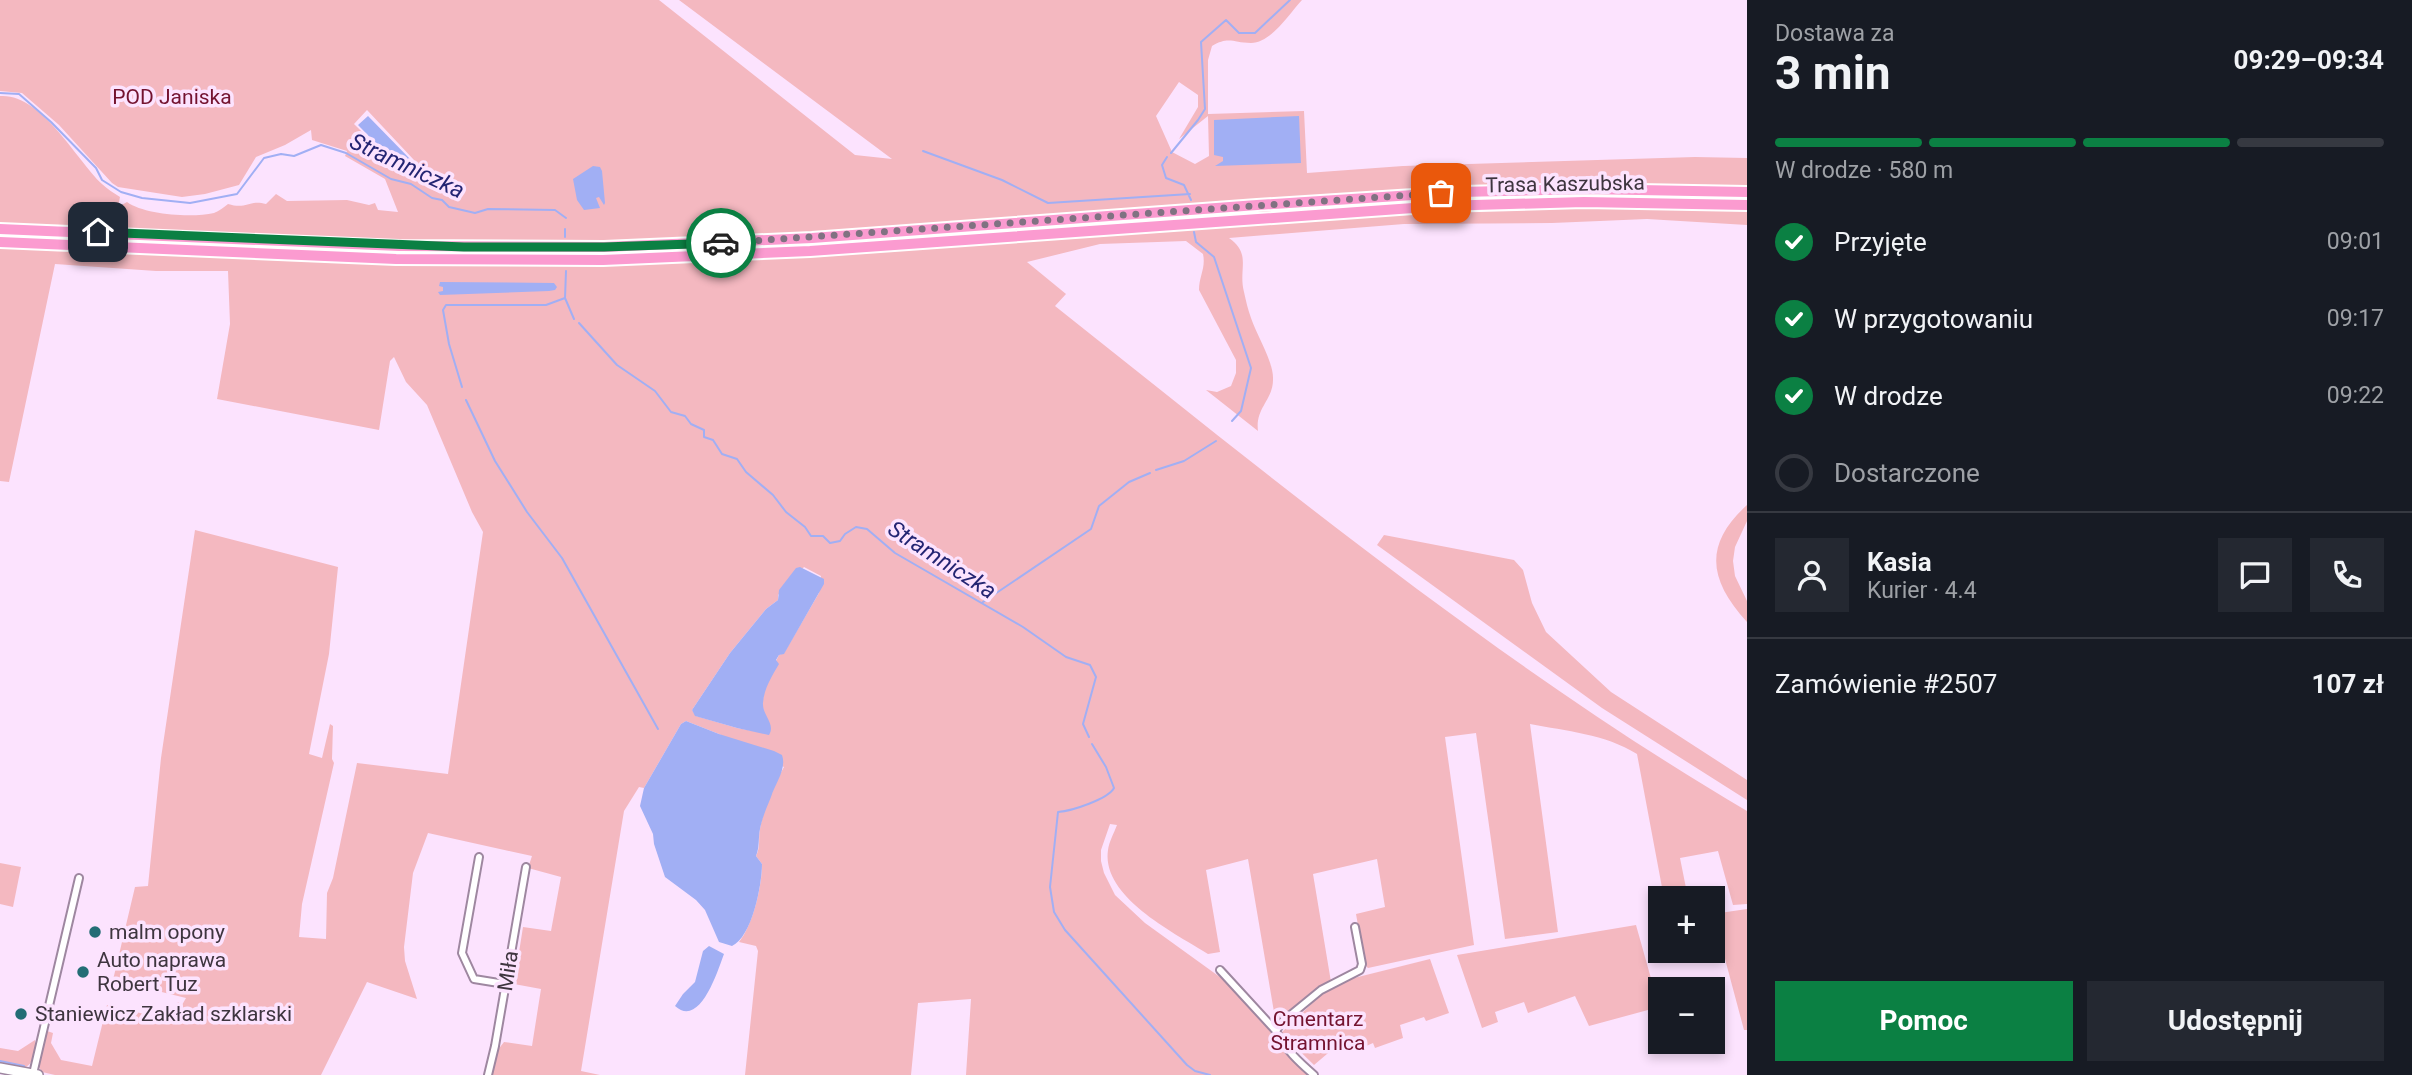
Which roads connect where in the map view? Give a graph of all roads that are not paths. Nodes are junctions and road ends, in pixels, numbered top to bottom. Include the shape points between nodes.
1 (1747, 192) edge
2 (1747, 205) edge
3 (0, 229) edge
4 (0, 242) edge
5 (479, 857) dead end
6 (526, 867) dead end
7 (79, 878) dead end
8 (1355, 928) dead end
9 (1220, 970) dead end
10 (505, 984) junction
11 (1276, 1031) junction
12 (0, 1068) edge
13 (31, 1074) edge
14 (488, 1075) edge
15 (1314, 1075) edge

1 - 3 highway, Trasa Kaszubska via 1460,192 812,238 604,247 399,246
2 - 4 highway, Trasa Kaszubska via 1584,202 1451,206 629,260 396,259
5 - 10 street via 463,957 474,979
6 - 10 street, Miła
7 - 13 street
8 - 11 street via 1360,971 1321,990
9 - 11 street
10 - 14 street, Miła
11 - 15 street via 1298,1062
12 - 13 main road

